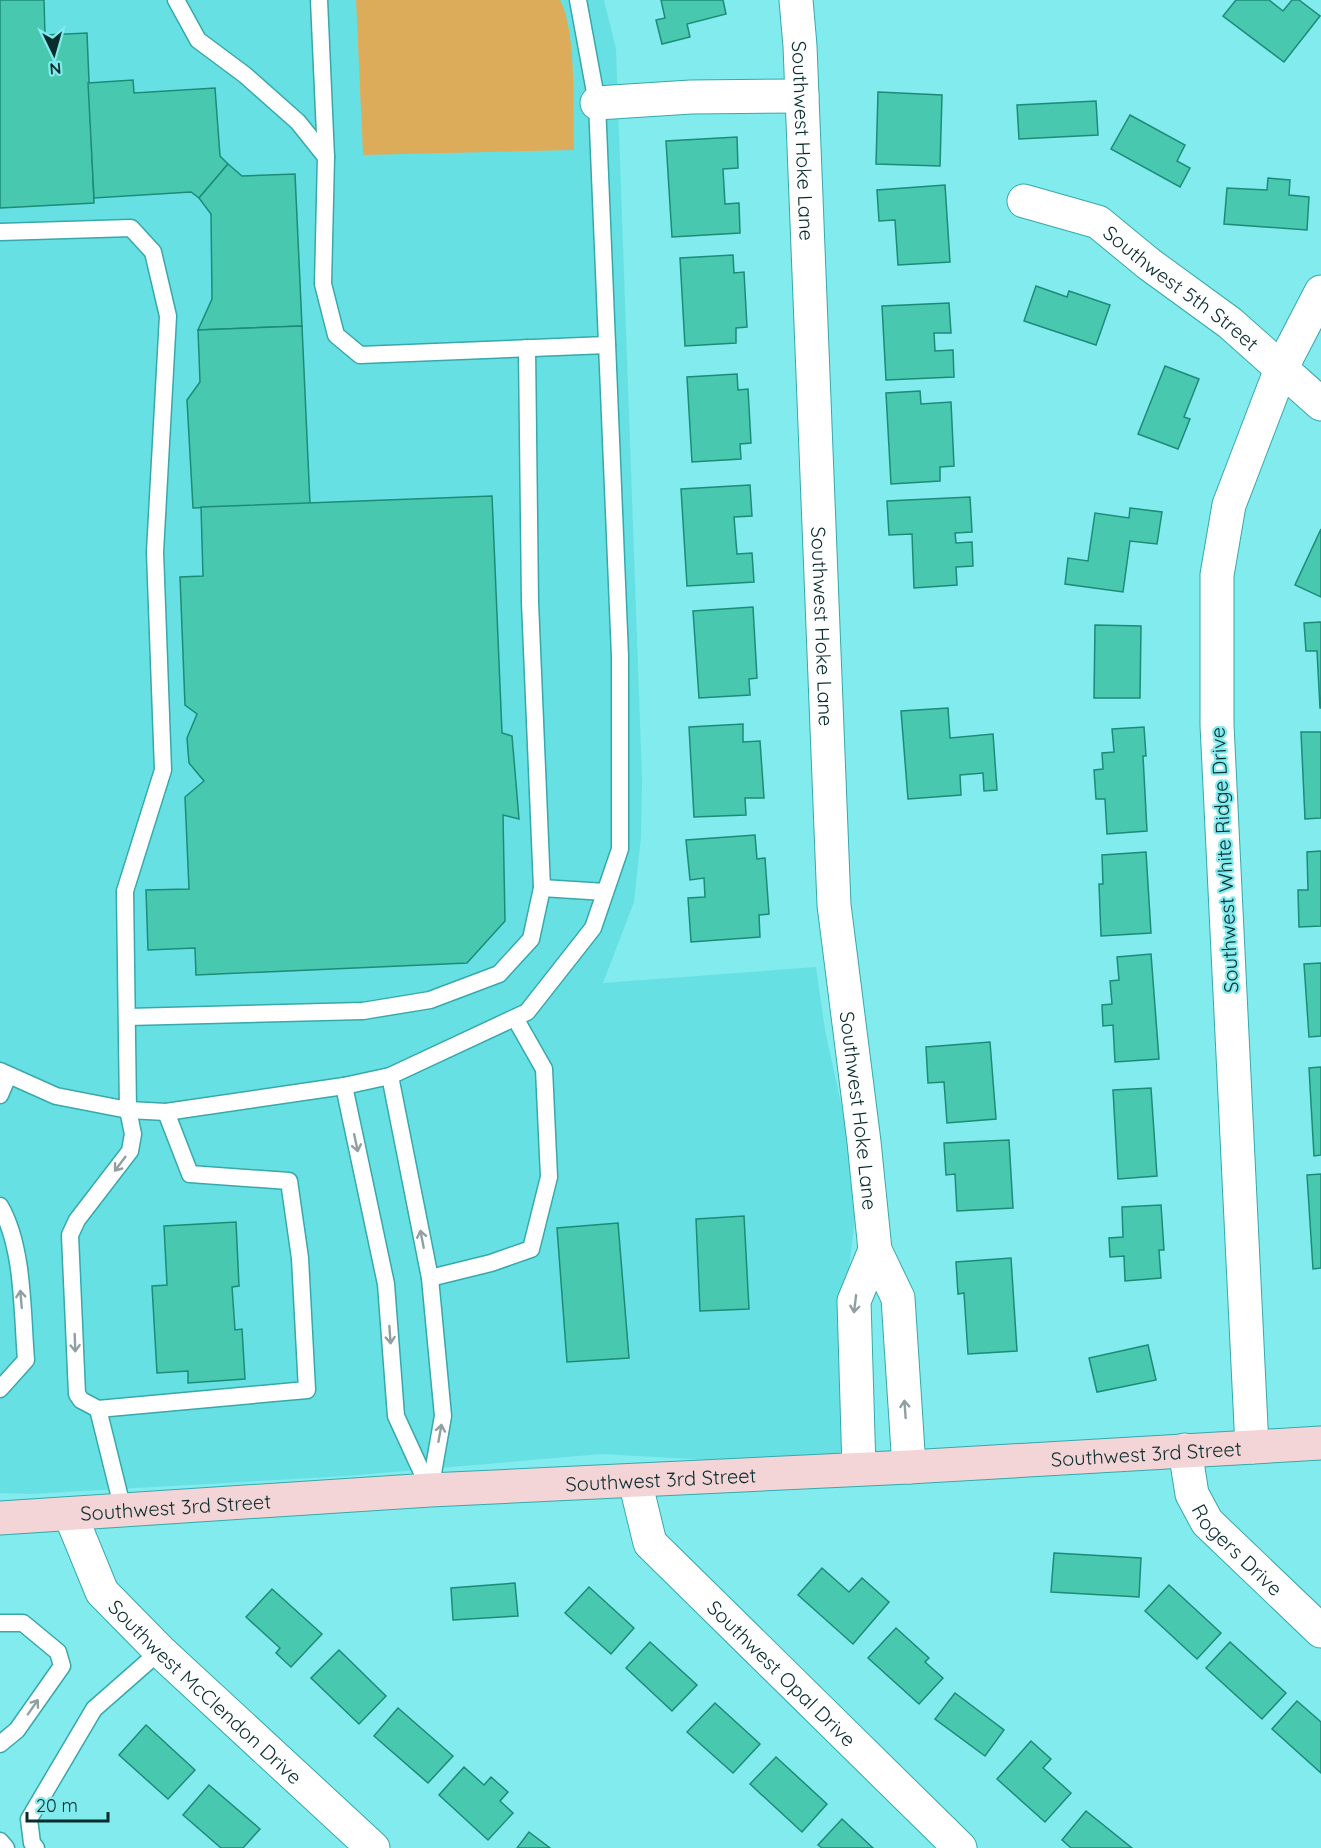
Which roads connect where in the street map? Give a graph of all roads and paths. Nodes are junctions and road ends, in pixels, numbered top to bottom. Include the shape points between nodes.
1 (176, 0) edge
2 (319, 0) edge
3 (578, 0) edge
4 (795, 0) edge
5 (802, 96) junction
6 (597, 103) junction
7 (326, 157) junction
8 (1024, 201) dead end
9 (0, 231) edge
10 (1321, 292) edge
11 (607, 345) junction
12 (527, 348) junction
13 (1281, 369) junction
14 (1321, 404) edge
15 (542, 888) junction
16 (605, 892) junction
17 (128, 1017) junction
18 (516, 1018) junction
19 (4, 1074) edge
20 (390, 1076) junction
21 (344, 1086) junction
22 (0, 1095) edge
23 (128, 1110) junction
24 (166, 1112) junction
25 (0, 1206) edge
26 (875, 1250) junction
27 (430, 1278) junction
28 (0, 1389) edge
29 (98, 1409) junction
30 (1321, 1443) edge
31 (1252, 1447) junction
32 (1185, 1450) junction
33 (909, 1467) junction
34 (860, 1469) junction
35 (635, 1481) junction
36 (430, 1490) junction
37 (123, 1510) junction
38 (70, 1514) junction
39 (0, 1518) edge
40 (0, 1623) edge
41 (1321, 1631) edge
42 (160, 1651) junction
43 (0, 1744) edge
44 (0, 1841) edge
45 (6, 1848) edge
46 (36, 1848) edge
47 (373, 1848) edge
48 (960, 1848) edge

1 - 7 lane via 198,40 298,122
2 - 7 lane
3 - 6 lane
4 - 5 street, Southwest Hoke Lane
5 - 6 street
5 - 26 street, Southwest Hoke Lane via 834,905
6 - 11 lane
7 - 12 lane via 323,284 336,335 360,355
8 - 13 street, Southwest 5th Street via 1098,222 1230,323
9 - 17 lane via 131,228 153,252 168,316 155,552 163,770 125,891
10 - 13 street, Southwest White Ridge Drive
11 - 12 lane
11 - 16 lane via 620,656 620,849
12 - 15 lane via 530,602
13 - 14 street, Southwest 5th Street
13 - 31 street, Southwest White Ridge Drive via 1229,505 1217,575 1217,725
15 - 16 lane
15 - 17 lane via 531,939 499,974 430,1000 363,1011
16 - 18 lane via 593,928 527,1012
17 - 23 lane
18 - 20 lane
18 - 27 lane via 544,1069 549,1177 531,1249
19 - 22 lane
19 - 23 lane via 56,1096
20 - 21 lane
27 -> 20 lane
21 - 24 lane
21 -> 36 lane via 387,1284 396,1416
23 - 24 lane
23 -> 29 lane via 133,1134 130,1151 77,1220 70,1235 77,1394
24 - 29 lane via 190,1174 289,1181 300,1258 307,1390
28 -> 25 lane via 26,1360 11,1224
33 -> 26 street, Southwest Hoke Lane via 898,1298
26 -> 34 street, Southwest Hoke Lane via 854,1301
36 -> 27 lane via 443,1416
29 - 37 lane
30 - 31 main road, Southwest 3rd Street
31 - 32 main road, Southwest 3rd Street
32 - 33 main road, Southwest 3rd Street
32 - 41 street, Rogers Drive via 1192,1494 1208,1522
33 - 34 main road, Southwest 3rd Street
34 - 35 main road, Southwest 3rd Street
35 - 36 main road, Southwest 3rd Street
35 - 48 street, Southwest Opal Drive via 650,1543
36 - 37 main road, Southwest 3rd Street
37 - 38 main road, Southwest 3rd Street
38 - 39 main road, Southwest 3rd Street
38 - 42 street, Southwest McClendon Drive via 102,1592
43 -> 40 lane via 17,1730 62,1666 58,1652 23,1623
42 - 46 lane via 94,1709 29,1819
42 - 47 street, Southwest McClendon Drive
44 - 45 lane

